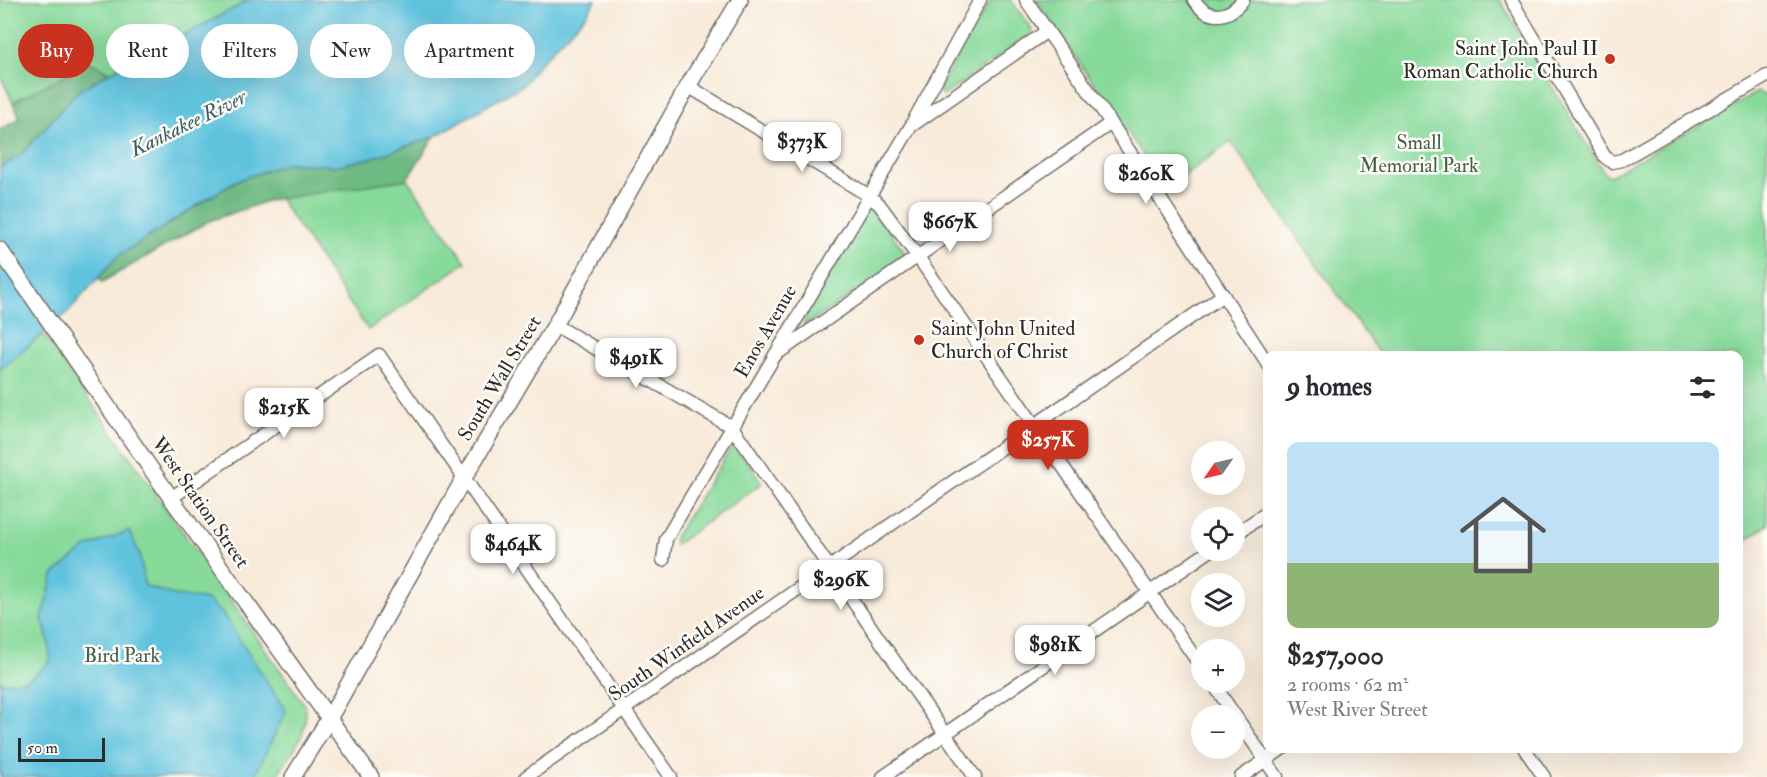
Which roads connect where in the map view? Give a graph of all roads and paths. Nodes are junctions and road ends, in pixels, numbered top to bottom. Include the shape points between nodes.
1 (740, 0) edge
2 (980, 0) edge
3 (1026, 0) edge
4 (1194, 0) edge
5 (1243, 0) edge
6 (1511, 0) edge
7 (1047, 31) junction
8 (1767, 76) edge
9 (688, 86) junction
10 (1111, 123) junction
11 (911, 126) junction
12 (868, 195) junction
13 (0, 250) edge
14 (918, 257) junction
15 (1223, 295) junction
16 (555, 325) junction
17 (1263, 356) edge
18 (772, 358) junction
19 (1035, 426) junction
20 (732, 427) junction
21 (464, 478) junction
22 (171, 498) junction
23 (1263, 515) edge
24 (1245, 528) edge
25 (663, 560) dead end
26 (1195, 561) edge
27 (830, 568) junction
28 (1150, 593) junction
29 (1191, 652) edge
30 (1219, 693) edge
31 (624, 709) junction
32 (330, 717) junction
33 (945, 734) junction
34 (1276, 753) edge
35 (1527, 753) edge
36 (1265, 760) junction
37 (293, 777) edge
38 (371, 777) edge
39 (526, 777) edge
40 (671, 777) edge
41 (883, 777) edge
42 (975, 777) edge
43 (1241, 777) edge
44 (1277, 777) edge
45 (1544, 777) edge

1 - 9 main road, South Wall Street
2 - 11 street, Enos Avenue
3 - 7 street
4 - 5 street via 1213,16 1228,14
6 - 8 street via 1605,157 1612,162 1622,160
7 - 10 street
7 - 11 street, Enos Avenue
9 - 12 street
9 - 16 main road, South Wall Street
10 - 14 street
10 - 15 street
11 - 12 street, Enos Avenue
12 - 14 street
12 - 18 street, Enos Avenue
13 - 22 main road, West Station Street
14 - 18 street
14 - 19 street
15 - 17 street
15 - 19 street, South Winfield Avenue
16 - 20 street
16 - 21 main road, South Wall Street
18 - 20 street, Enos Avenue
19 - 27 street, South Winfield Avenue
19 - 28 street
20 - 25 street, Enos Avenue via 666,539
20 - 27 street
21 - 22 street via 380,355
21 - 31 street
21 - 32 main road, South Wall Street
22 - 32 main road, West Station Street
23 - 24 street
26 - 28 street
27 - 31 street, South Winfield Avenue
27 - 33 street
28 - 29 street
28 - 33 street
30 - 36 street
31 - 39 street, South Winfield Avenue
31 - 40 street
32 - 37 main road, South Wall Street
32 - 38 main road, West Station Street
33 - 41 street
33 - 42 street
34 - 36 street
35 - 45 street
36 - 43 street
36 - 44 street

